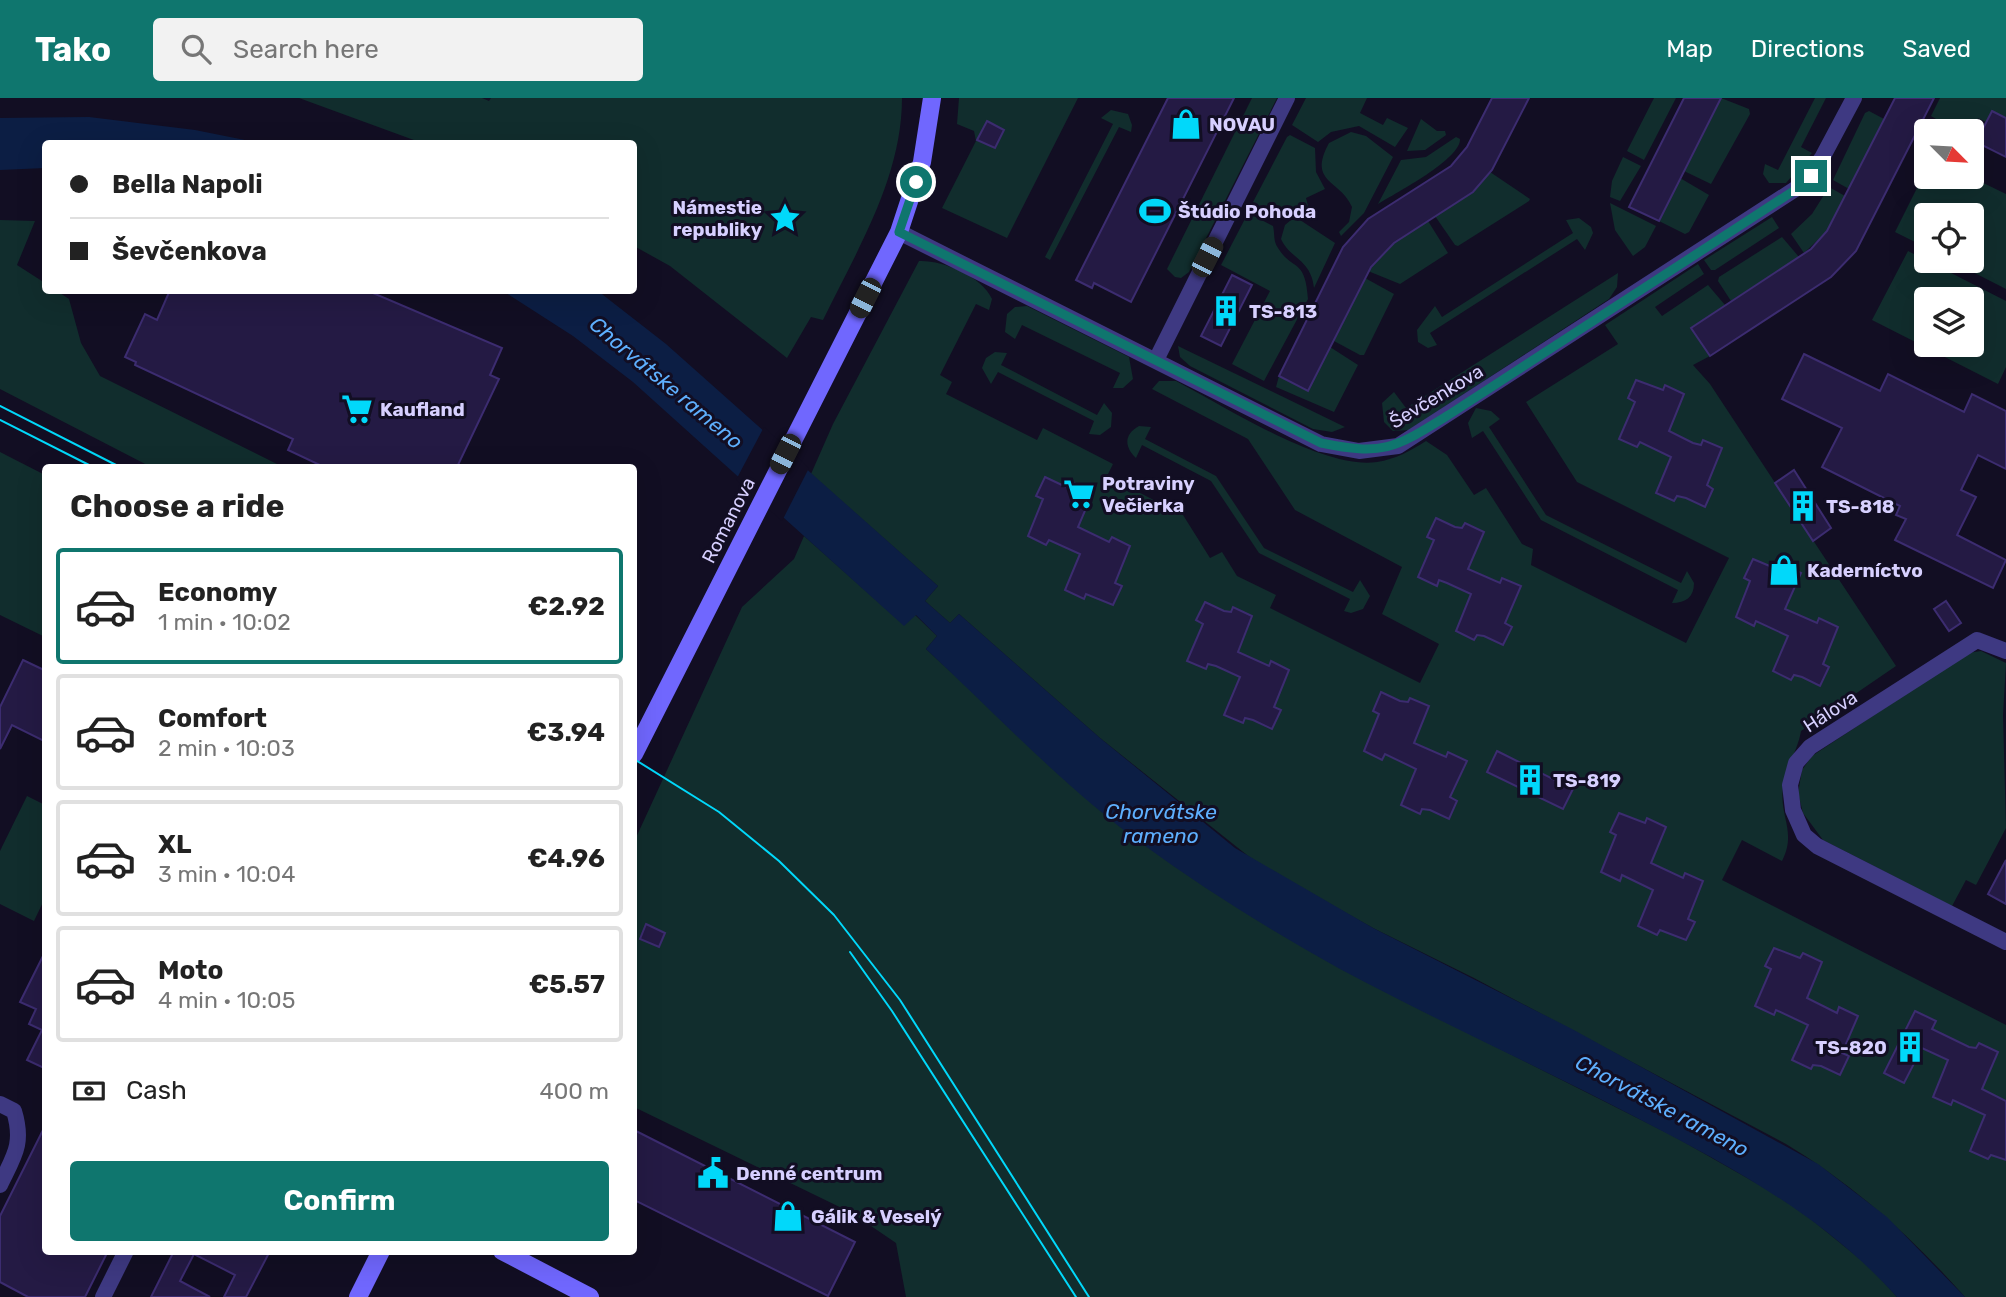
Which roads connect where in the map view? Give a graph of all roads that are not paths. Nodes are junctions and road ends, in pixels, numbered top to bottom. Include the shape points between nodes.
1 (932, 98) edge
2 (1287, 98) edge
3 (1854, 98) edge
4 (899, 232) junction
5 (1156, 360) junction
6 (2006, 651) edge
7 (637, 748) edge
8 (2006, 942) edge
9 (0, 1104) edge
10 (0, 1185) edge
11 (124, 1255) edge
12 (379, 1255) edge
13 (510, 1255) edge
14 (103, 1297) edge
15 (358, 1297) edge
16 (590, 1297) edge

1 - 4 street, Romanova via 922,162
2 - 5 street
3 - 5 street, Ševčenkova via 1804,184 1398,446 1359,451 1321,443
4 - 5 street, Ševčenkova
4 - 7 street, Romanova
6 - 8 street, Hálova via 1983,640 1970,643 1802,755 1791,777 1791,801 1800,827 1817,846
9 - 10 street via 14,1111 20,1132 18,1150
11 - 14 street
12 - 15 street
13 - 16 street

